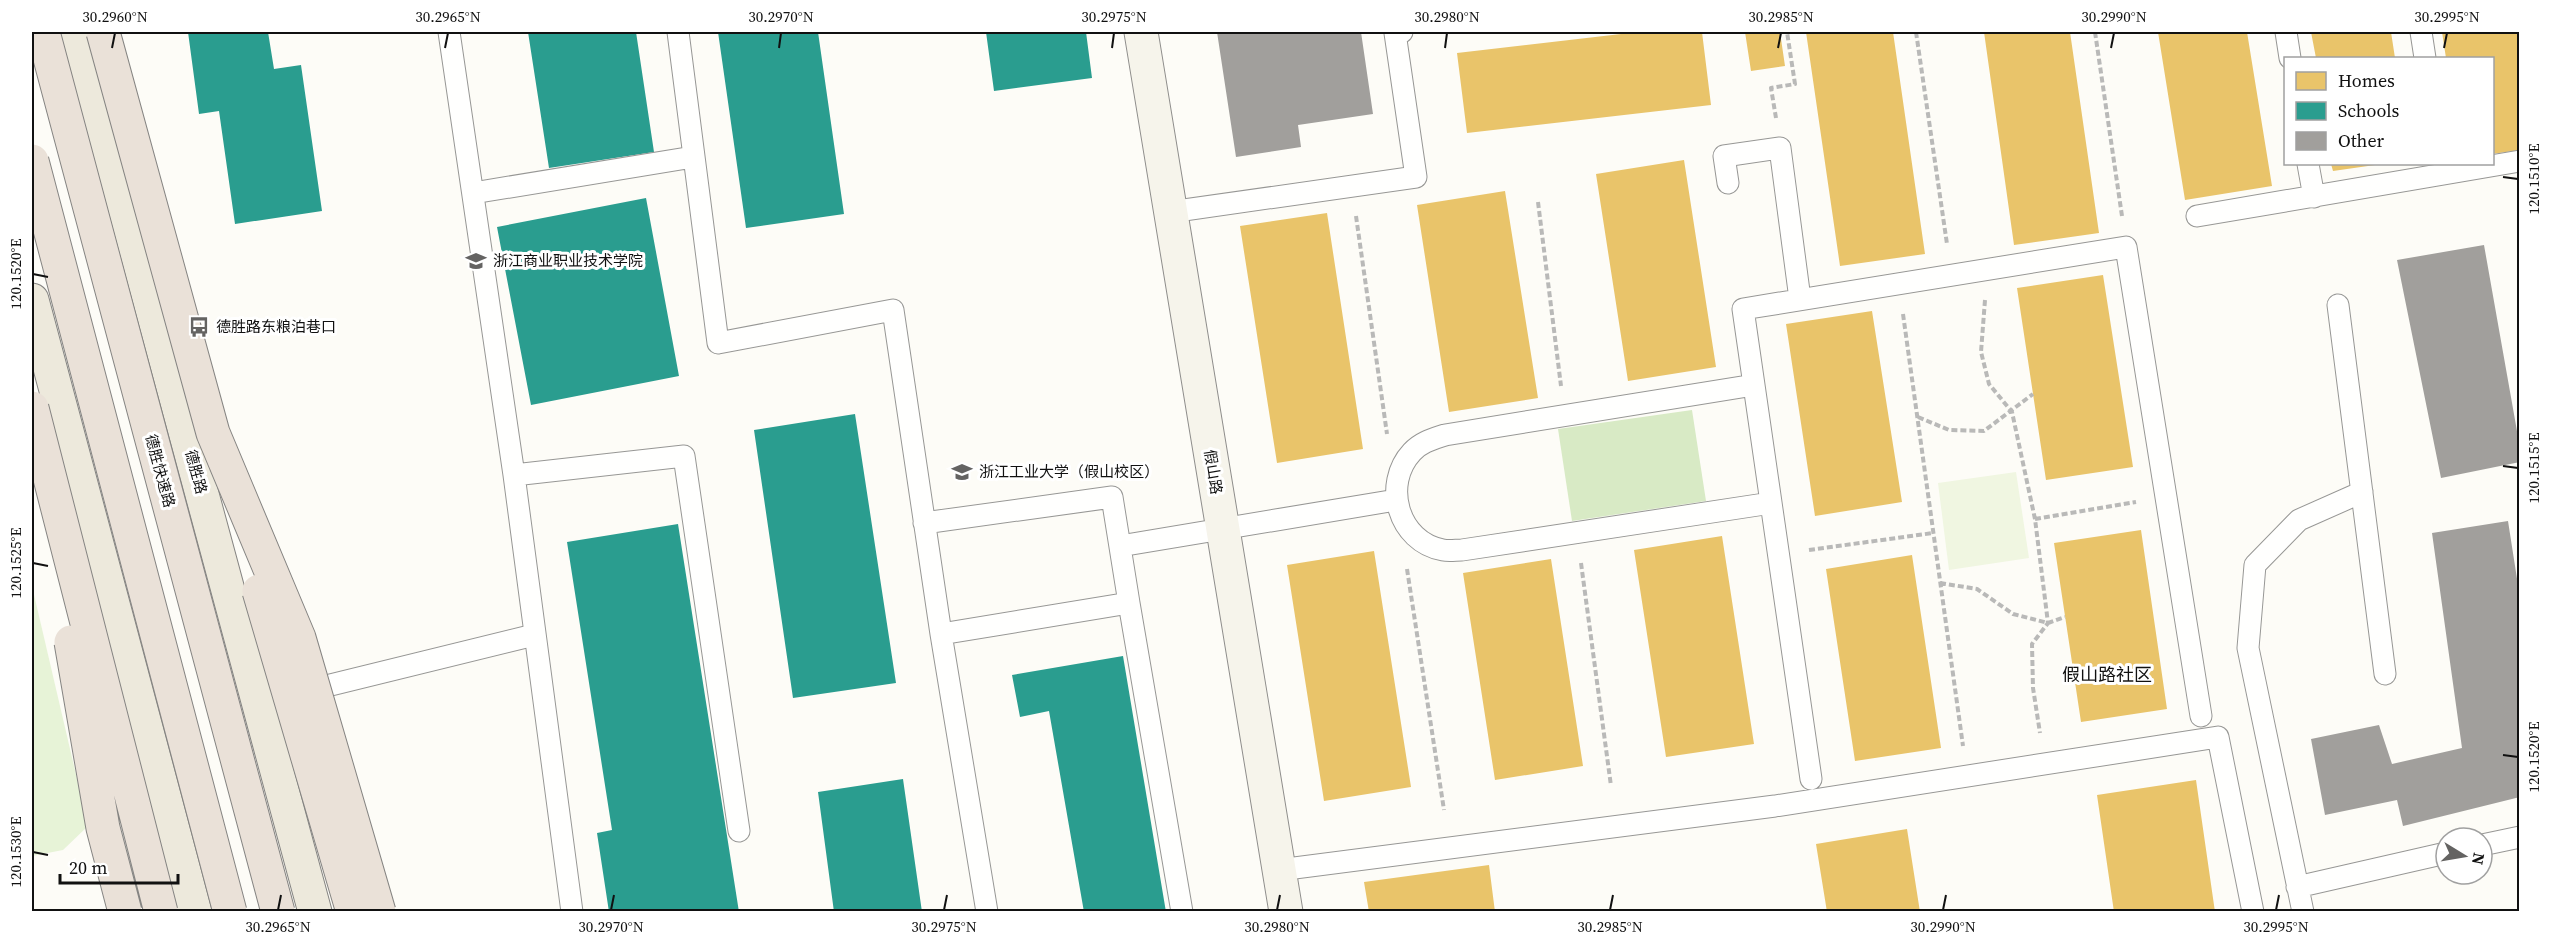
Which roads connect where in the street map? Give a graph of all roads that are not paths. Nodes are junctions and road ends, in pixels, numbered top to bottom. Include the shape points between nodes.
1 (43, 32) edge
2 (77, 32) edge
3 (103, 32) edge
4 (448, 32) edge
5 (678, 32) edge
6 (1140, 32) edge
7 (1402, 32) edge
8 (2286, 32) edge
9 (2421, 32) edge
10 (2290, 57) edge
11 (2425, 57) edge
12 (693, 157) junction
13 (32, 160) edge
14 (2520, 161) edge
15 (2494, 164) edge
16 (2308, 165) edge
17 (2481, 165) edge
18 (2442, 169) edge
19 (1728, 183) dead end
20 (472, 193) junction
21 (2314, 197) junction
22 (1170, 212) junction
23 (2197, 216) dead end
24 (1800, 299) junction
25 (32, 300) edge
26 (2338, 305) dead end
27 (1754, 385) junction
28 (32, 410) edge
29 (213, 433) junction
30 (514, 475) junction
31 (2362, 492) junction
32 (1396, 500) junction
33 (1771, 503) junction
34 (924, 523) junction
35 (1223, 528) junction
36 (1120, 546) junction
37 (1129, 603) junction
38 (941, 634) junction
39 (534, 635) junction
40 (2385, 674) dead end
41 (258, 703) junction
42 (2201, 716) dead end
43 (1812, 778) dead end
44 (739, 831) dead end
45 (2520, 837) edge
46 (2494, 842) edge
47 (2434, 856) edge
48 (1279, 870) junction
49 (2297, 887) junction
50 (125, 912) edge
51 (161, 912) edge
52 (195, 912) edge
53 (230, 912) edge
54 (278, 912) edge
55 (315, 912) edge
56 (353, 912) edge
57 (379, 912) edge
58 (572, 912) edge
59 (987, 912) edge
60 (1182, 912) edge
61 (1286, 912) edge
62 (2253, 912) edge
63 (2303, 912) edge

1 - 54 highway, 德胜快速路, bridge
2 - 41 main road, 德胜路
3 - 29 highway, bridge
4 - 20 lane
5 - 12 lane
6 - 22 street, 假山路
7 - 22 lane via 1395,33 1416,177
8 - 10 lane
9 - 11 lane
12 - 20 lane
12 - 34 lane via 718,343 893,310
13 - 53 highway, bridge
14 - 15 lane
16 - 21 lane
17 - 18 lane
18 - 21 lane
19 - 24 lane via 1724,156 1780,148
20 - 30 lane
21 - 23 lane
22 - 35 street, 假山路
24 - 27 lane via 1743,309
24 - 42 lane via 2126,247
25 - 52 main road
26 - 31 lane
27 - 32 lane via 1428,440 1402,465 1396,482
27 - 33 lane
28 - 50 highway, bridge via 103,828
28 - 51 highway, bridge
29 - 56 highway, bridge
29 - 57 highway, bridge via 299,638
30 - 39 lane
30 - 44 lane via 684,456
31 - 40 lane
31 - 49 lane via 2299,520 2255,565 2248,648
32 - 33 lane via 1412,533 1443,550
32 - 35 lane
33 - 43 lane
34 - 36 lane via 1112,497
34 - 38 lane
35 - 36 lane
35 - 48 street, 假山路
36 - 37 lane
37 - 38 lane
37 - 60 lane
38 - 59 lane
39 - 41 lane
39 - 58 lane
41 - 55 main road, 德胜路
45 - 46 lane
47 - 49 lane
48 - 61 street, 假山路
48 - 62 lane via 1776,806 2218,737
49 - 63 lane

